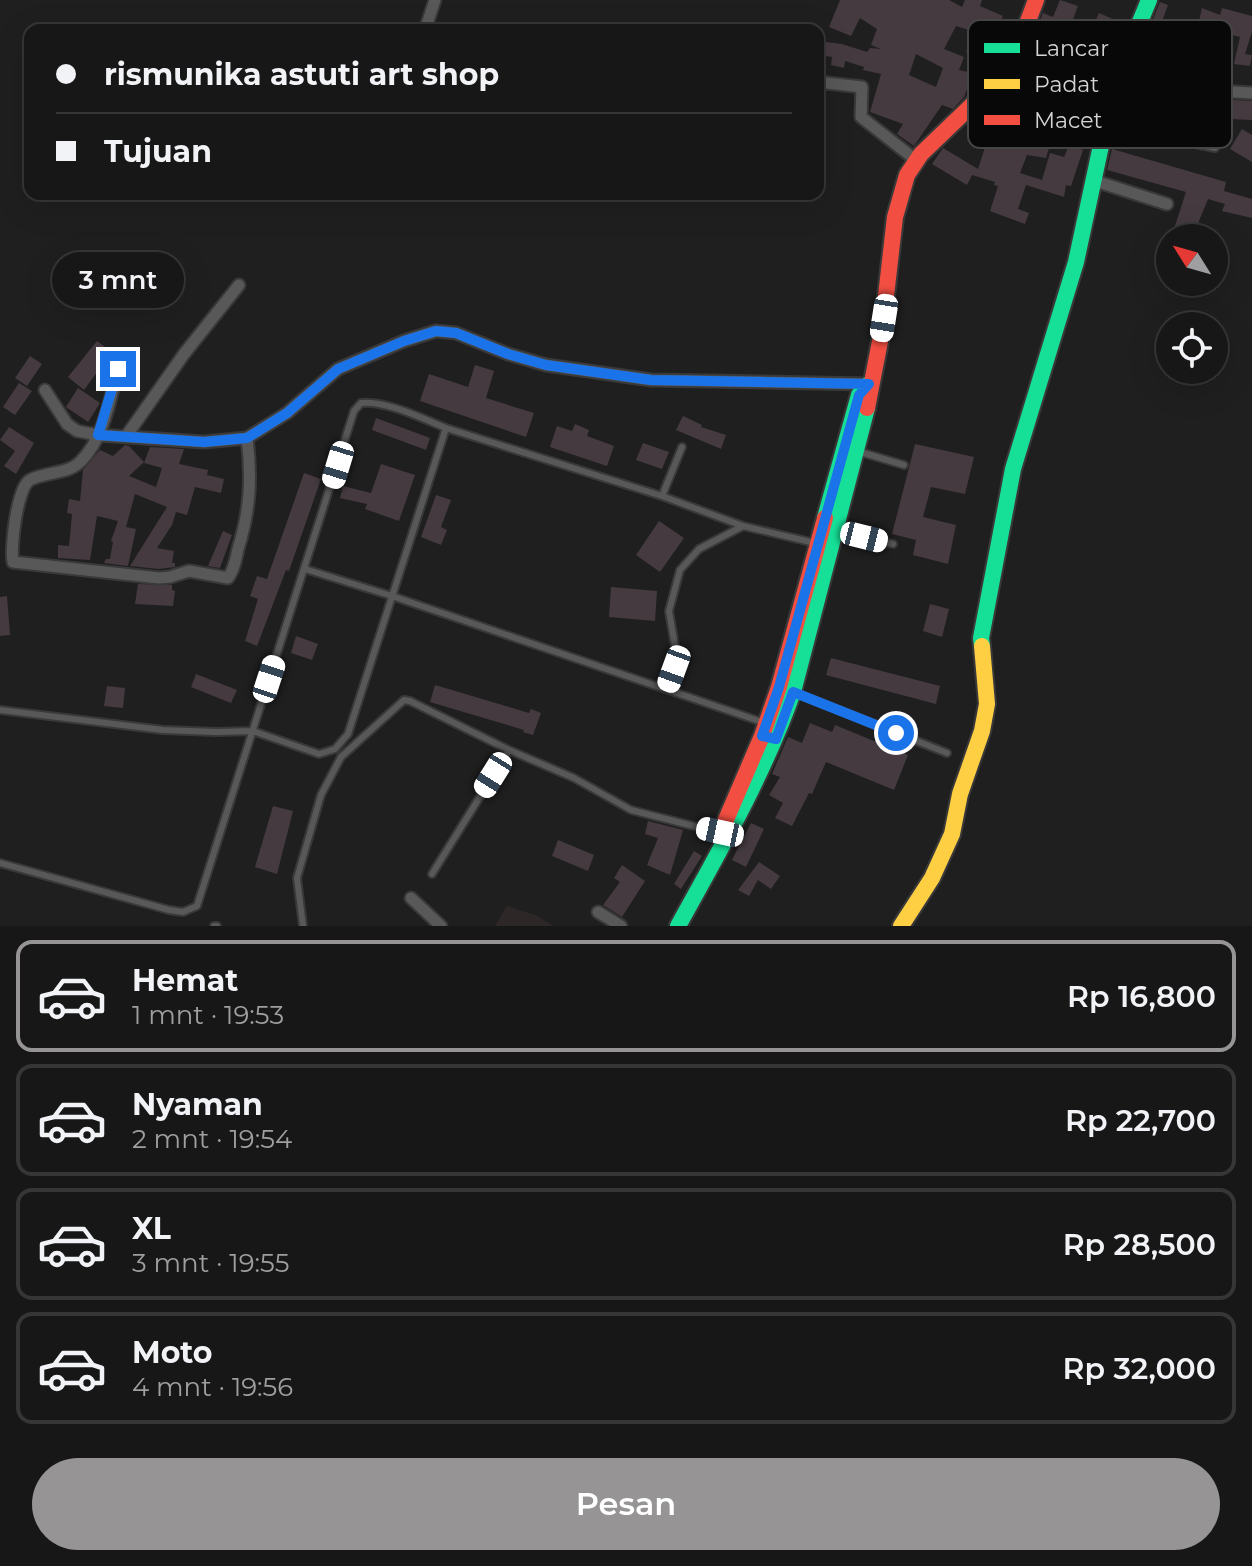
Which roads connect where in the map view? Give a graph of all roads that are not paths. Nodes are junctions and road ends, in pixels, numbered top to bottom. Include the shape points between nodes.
1 (435, 0) edge
2 (1036, 0) edge
3 (1149, 0) edge
4 (1029, 20) edge
5 (1141, 20) edge
6 (427, 24) edge
7 (824, 83) edge
8 (1232, 92) edge
9 (1252, 93) edge
10 (968, 109) edge
11 (1099, 148) edge
12 (916, 160) junction
13 (1092, 180) junction
14 (1167, 204) dead end
15 (239, 285) dead end
16 (118, 369) dead end
17 (869, 384) junction
18 (45, 390) dead end
19 (446, 428) junction
20 (98, 435) junction
21 (127, 435) junction
22 (247, 438) junction
23 (682, 447) dead end
24 (857, 451) junction
25 (904, 465) dead end
26 (662, 496) junction
27 (743, 526) junction
28 (826, 537) junction
29 (893, 544) dead end
30 (305, 569) junction
31 (392, 596) junction
32 (667, 688) junction
33 (793, 692) junction
34 (0, 710) edge
35 (253, 731) junction
36 (768, 733) junction
37 (509, 750) junction
38 (947, 753) dead end
39 (724, 834) junction
40 (0, 863) edge
41 (432, 874) dead end
42 (411, 898) dead end
43 (598, 912) dead end
44 (303, 926) edge
45 (441, 926) edge
46 (621, 926) edge
47 (678, 926) edge
48 (901, 926) edge

1 - 6 street
2 - 4 main road
3 - 5 main road
7 - 12 street via 862,87 861,117
8 - 9 street
10 - 12 main road
11 - 13 main road
12 - 17 main road via 900,200 881,337
13 - 14 street
13 - 48 main road via 1076,262 1013,469 995,555 981,638 987,704 982,731 952,834
15 - 21 street
16 - 20 street
17 - 22 street via 651,380 546,365 436,331 338,369 287,413
17 - 24 main road
17 - 28 main road via 859,395
18 - 20 street via 67,424
19 - 26 lane
19 - 30 lane via 372,402 359,405
19 - 31 lane
20 - 21 street
20 - 22 street via 80,463 25,484 13,562 159,578 185,571 229,578 250,499
21 - 22 street via 204,442
23 - 26 lane
24 - 25 lane
24 - 28 main road
26 - 27 lane
27 - 28 lane
27 - 32 lane via 699,549 680,570 669,611 677,658
28 - 29 lane
28 - 33 main road
28 - 36 main road
30 - 31 lane
30 - 35 lane
31 - 32 lane
31 - 35 lane via 340,745 319,754
32 - 36 lane
33 - 36 main road
33 - 38 lane
34 - 35 lane via 175,731
35 - 40 lane via 202,896 192,910 169,910
36 - 39 main road
37 - 39 lane via 631,810
37 - 41 lane
37 - 44 lane via 410,701 397,704 341,757 321,795 297,878
39 - 47 main road via 713,865
42 - 45 street
43 - 46 street

